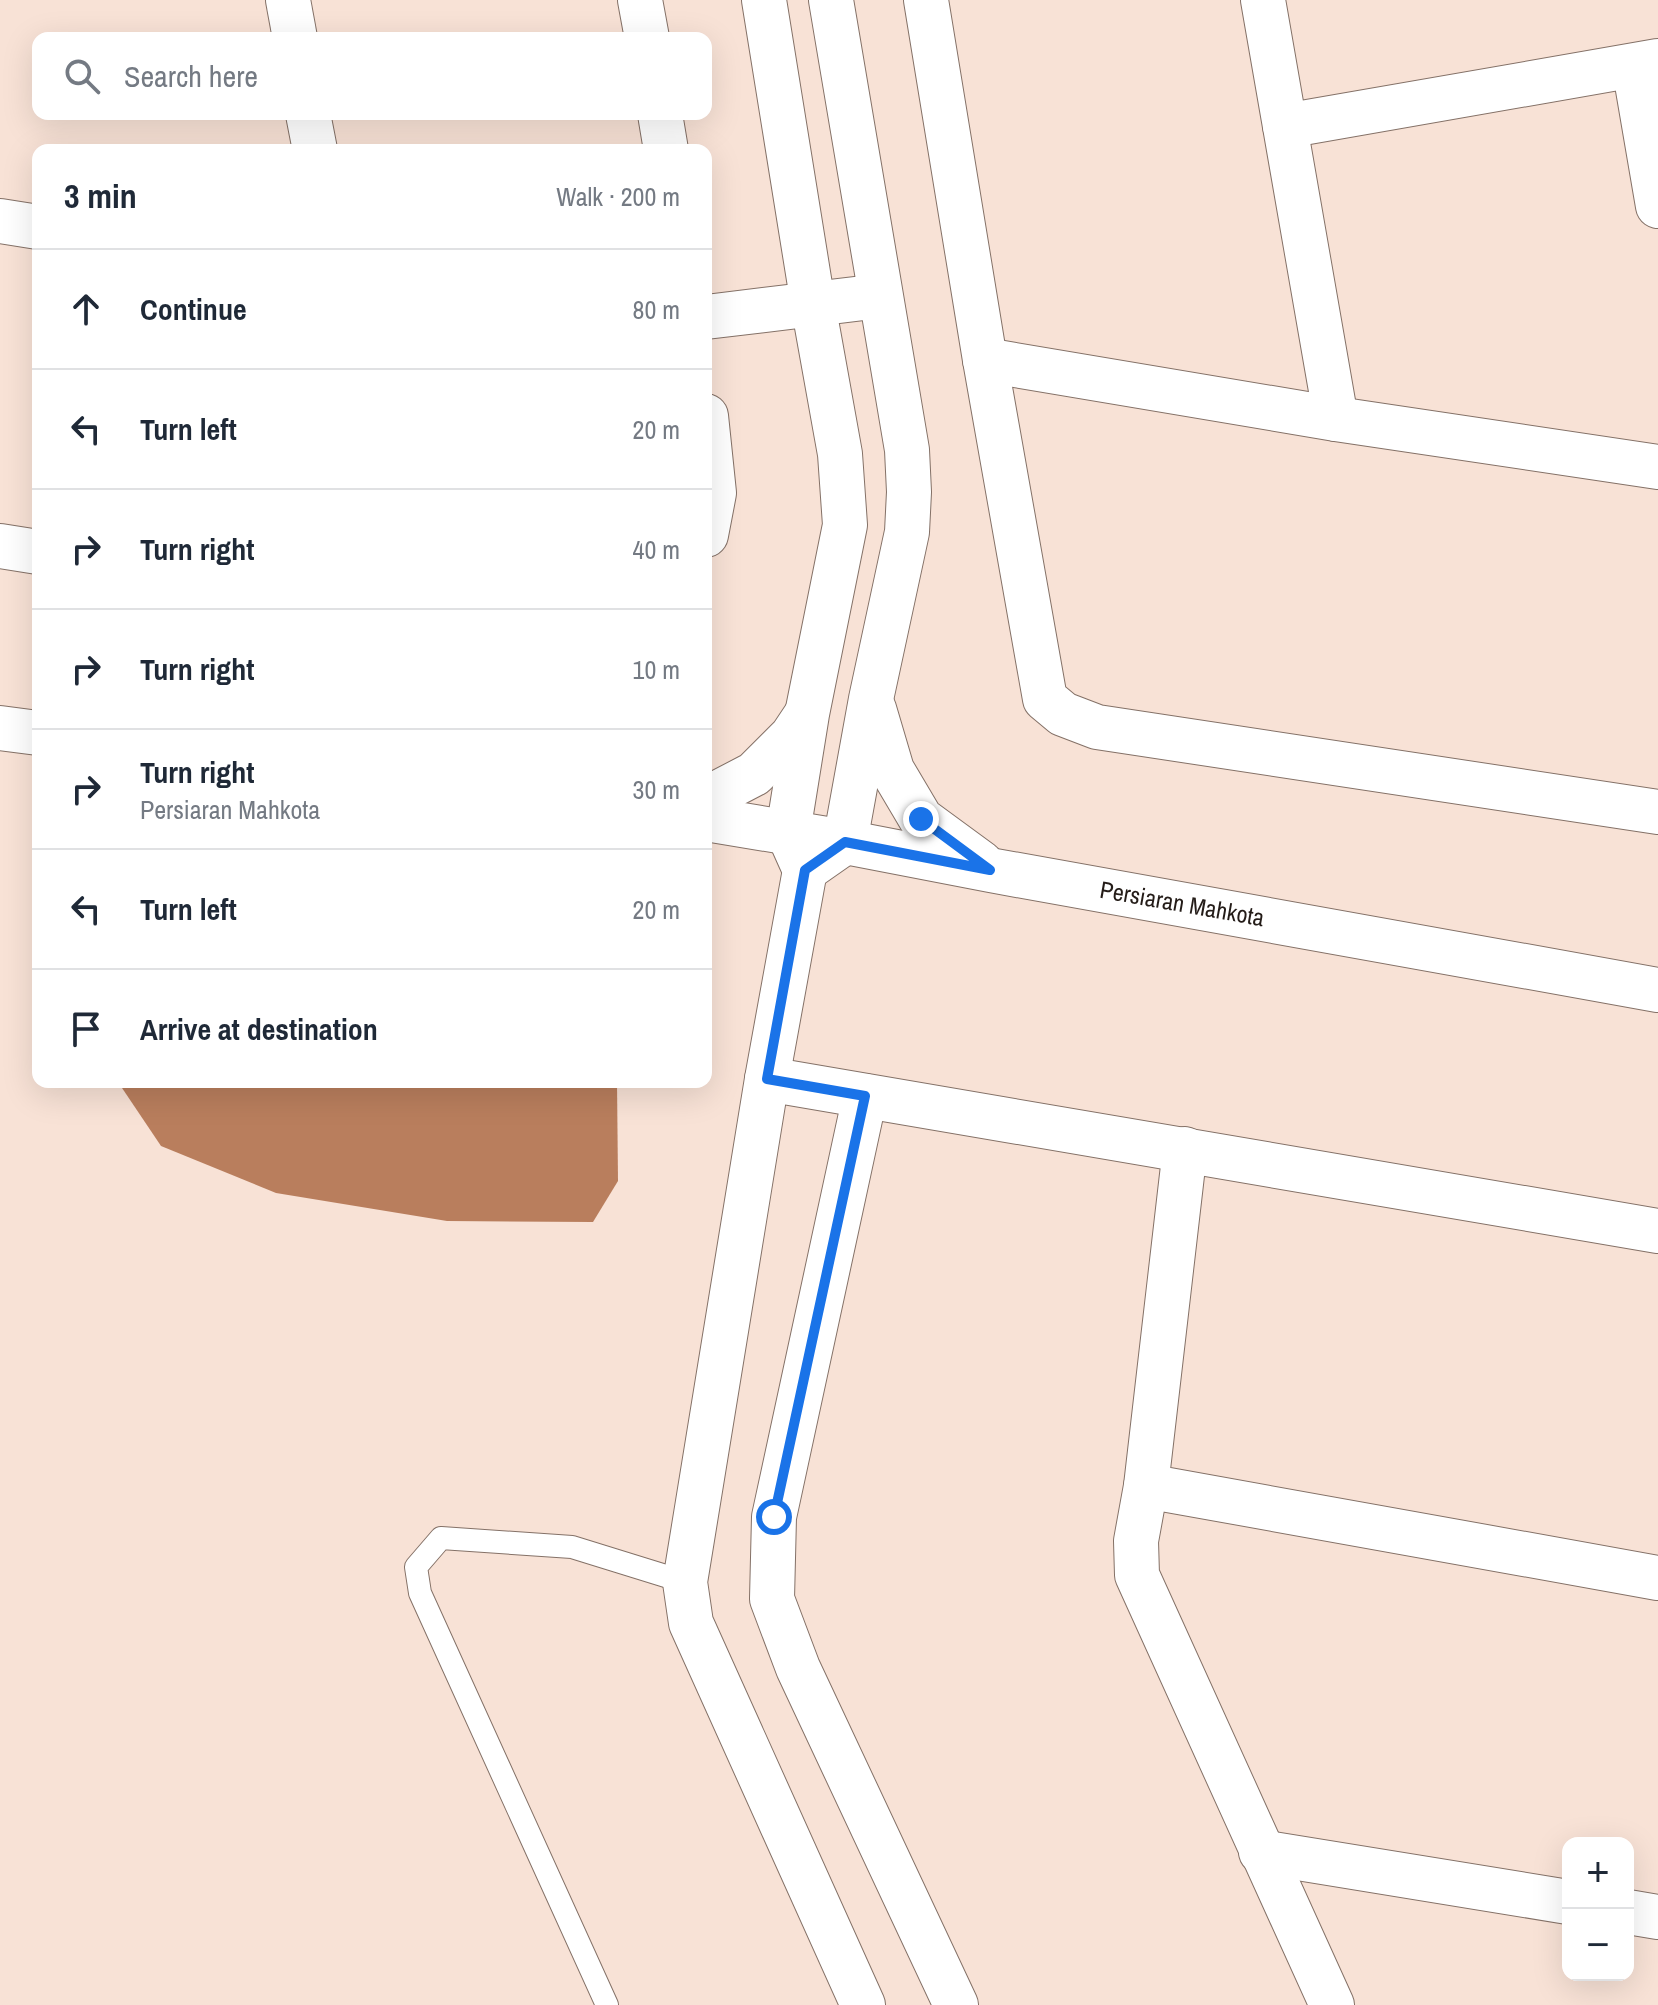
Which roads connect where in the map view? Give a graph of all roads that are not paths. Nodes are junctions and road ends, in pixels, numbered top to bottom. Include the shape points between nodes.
1 (288, 0) edge
2 (640, 0) edge
3 (764, 0) edge
4 (831, 0) edge
5 (926, 0) edge
6 (1263, 0) edge
7 (294, 32) edge
8 (646, 32) edge
9 (1646, 64) edge
10 (309, 120) edge
11 (661, 120) edge
12 (1285, 126) junction
13 (314, 144) edge
14 (665, 144) edge
15 (1658, 206) edge
16 (0, 221) edge
17 (32, 226) edge
18 (880, 296) junction
19 (813, 304) junction
20 (712, 316) edge
21 (985, 360) junction
22 (1336, 419) junction
23 (1658, 467) edge
24 (712, 474) edge
25 (712, 504) edge
26 (0, 546) edge
27 (32, 551) edge
28 (871, 699) junction
29 (807, 714) junction
30 (0, 728) edge
31 (32, 732) edge
32 (712, 796) edge
33 (1658, 812) edge
34 (712, 821) edge
35 (845, 842) junction
36 (796, 851) junction
37 (990, 870) junction
38 (1658, 990) edge
39 (767, 1079) junction
40 (865, 1096) junction
41 (1185, 1149) junction
42 (1658, 1231) edge
43 (1146, 1486) junction
44 (1658, 1578) edge
45 (685, 1582) junction
46 (1261, 1852) junction
47 (1562, 1901) edge
48 (1634, 1913) edge
49 (1658, 1917) edge
50 (607, 2005) edge
51 (863, 2005) edge
52 (956, 2005) edge
53 (1332, 2005) edge

1 - 7 street
2 - 8 street
3 - 19 street
4 - 18 street
5 - 21 street
6 - 12 street
9 - 12 street
9 - 15 street
10 - 13 street
11 - 14 street
12 - 22 street
16 - 17 street
18 - 19 street
18 - 28 street via 907,450 909,492 907,532
19 - 20 street
19 - 29 street via 840,454 845,525
21 - 22 street
21 - 33 street via 1045,699 1063,714 1097,727
22 - 23 street
24 - 25 street
26 - 27 street
28 - 35 street
28 - 37 street via 892,770 921,819
29 - 32 street via 754,774
29 - 36 street
30 - 31 street
34 - 36 street
35 - 36 street
35 - 37 street, Persiaran Mahkota
36 - 39 street
37 - 38 street, Persiaran Mahkota
39 - 40 street
39 - 45 street
40 - 41 street
40 - 52 street via 774,1517 772,1599 798,1668
41 - 42 street
41 - 43 street
43 - 44 street
43 - 46 street via 1136,1541 1137,1575
45 - 50 lane via 572,1547 441,1538 416,1567 420,1593
45 - 51 street via 691,1623
46 - 47 street
46 - 53 street
48 - 49 street

